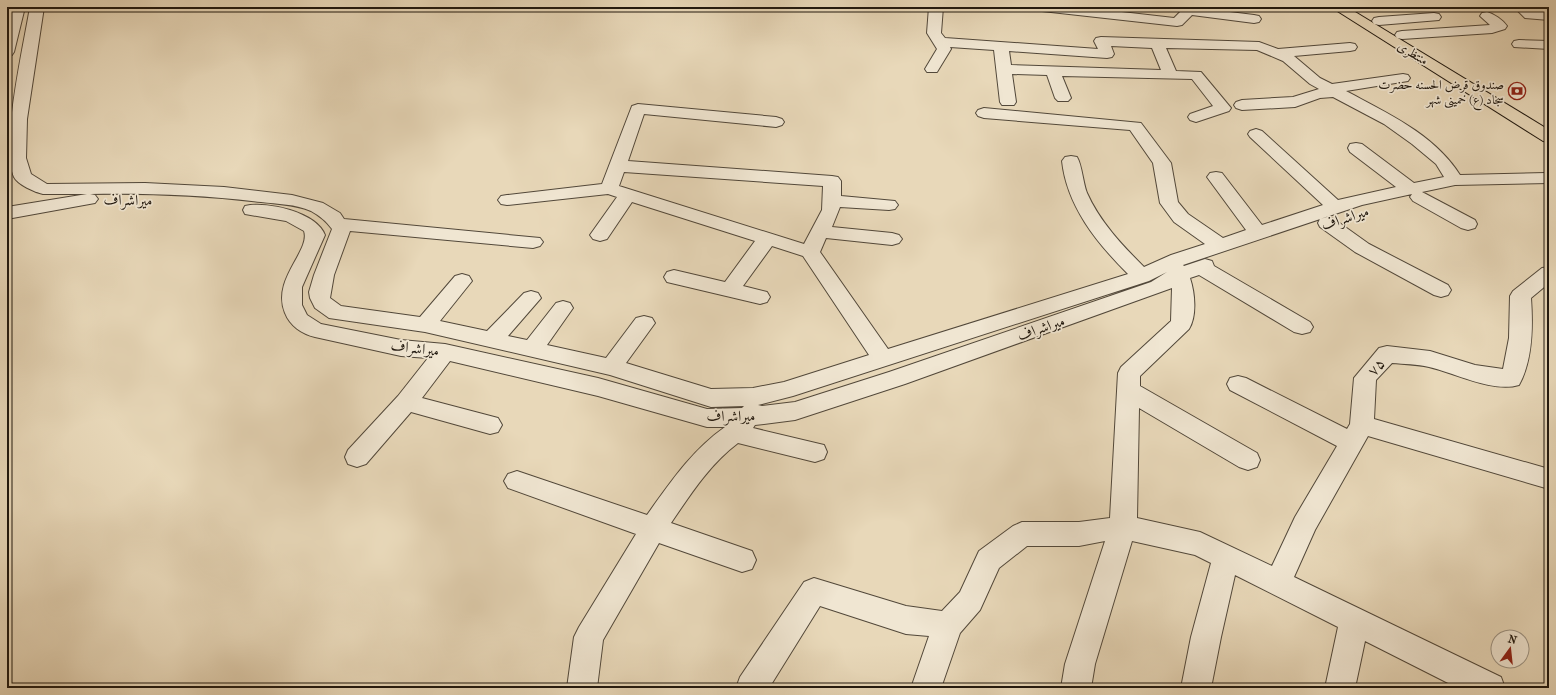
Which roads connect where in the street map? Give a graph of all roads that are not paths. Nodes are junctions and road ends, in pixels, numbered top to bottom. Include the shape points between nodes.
1 (37, 7) edge
2 (936, 7) edge
3 (1042, 7) edge
4 (1338, 7) edge
5 (1356, 7) edge
6 (1521, 7) edge
7 (1079, 9) edge
8 (1252, 13) edge
9 (14, 15) edge
10 (1434, 16) dead end
11 (1488, 16) dead end
12 (1549, 16) edge
13 (1379, 21) junction
14 (1492, 29) junction
15 (1402, 35) junction
16 (1101, 41) junction
17 (941, 42) junction
18 (1157, 44) junction
19 (1549, 45) edge
20 (1001, 46) junction
21 (1259, 46) junction
22 (1350, 47) dead end
23 (7, 52) edge
24 (1277, 53) junction
25 (932, 69) dead end
26 (1004, 69) junction
27 (1053, 70) junction
28 (1171, 74) junction
29 (1403, 78) dead end
30 (1332, 90) junction
31 (1063, 98) dead end
32 (1008, 102) dead end
33 (1503, 102) junction
34 (1242, 105) dead end
35 (984, 114) dead end
36 (1196, 117) dead end
37 (776, 122) dead end
38 (1549, 124) edge
39 (1256, 134) dead end
40 (1549, 137) edge
41 (1356, 148) dead end
42 (1071, 161) dead end
43 (618, 166) junction
44 (16, 170) edge
45 (1216, 177) dead end
46 (1548, 177) edge
47 (1455, 180) junction
48 (609, 189) junction
49 (1414, 193) junction
50 (628, 195) junction
51 (507, 200) dead end
52 (832, 201) junction
53 (889, 205) dead end
54 (7, 213) edge
55 (1331, 215) junction
56 (338, 224) junction
57 (1468, 224) dead end
58 (820, 232) junction
59 (1258, 233) junction
60 (600, 235) dead end
61 (767, 238) junction
62 (892, 239) dead end
63 (533, 242) dead end
64 (1220, 245) junction
65 (810, 252) junction
66 (1184, 268) junction
67 (1549, 273) edge
68 (1142, 276) junction
69 (674, 277) dead end
70 (462, 282) dead end
71 (731, 289) junction
72 (1441, 290) dead end
73 (760, 297) dead end
74 (531, 298) dead end
75 (563, 308) dead end
76 (644, 323) dead end
77 (425, 326) junction
78 (1302, 327) dead end
79 (512, 344) junction
80 (445, 352) junction
81 (883, 359) junction
82 (497, 364) junction
83 (611, 367) junction
84 (1238, 384) dead end
85 (1128, 390) junction
86 (406, 402) junction
87 (749, 415) junction
88 (490, 425) dead end
89 (1357, 433) junction
90 (815, 452) dead end
91 (357, 457) dead end
92 (1248, 460) dead end
93 (1549, 479) edge
94 (517, 481) dead end
95 (1123, 527) junction
96 (653, 528) junction
97 (1226, 557) junction
98 (742, 560) dead end
99 (1278, 582) junction
100 (1354, 620) junction
101 (948, 626) junction
102 (582, 688) edge
103 (751, 688) edge
104 (926, 688) edge
105 (1076, 688) edge
106 (1196, 688) edge
107 (1340, 688) edge
108 (1490, 688) edge

1 - 44 street via 19,119
2 - 17 street via 934,33
3 - 7 street
4 - 33 main road, منتظری
5 - 13 main road, منتظری
6 - 12 street via 1530,15
7 - 8 street via 1177,22 1189,12
7 - 16 street
8 - 21 street
9 - 23 street
10 - 13 street
11 - 14 street via 1500,26
13 - 15 main road, منتظری
14 - 15 street
14 - 19 street via 1512,43
15 - 33 main road, منتظری
16 - 18 street
16 - 20 street via 1107,54
17 - 20 street
17 - 25 street via 944,49
18 - 21 street
18 - 28 street
20 - 26 street
21 - 24 street
22 - 24 street
24 - 30 street
26 - 27 street
26 - 32 street
27 - 28 street
27 - 31 street
28 - 36 street via 1196,75 1223,108
29 - 30 street
30 - 34 street via 1295,102
30 - 47 street via 1390,121 1418,140 1443,161
33 - 38 main road, منتظری
33 - 40 main road, منتظری
35 - 64 street via 1135,126 1162,164 1169,203 1181,218
37 - 43 street via 638,109
39 - 55 street
41 - 49 street
42 - 68 street via 1074,184 1088,213 1110,244
43 - 48 street
43 - 52 street via 832,181
44 - 56 street, میراشراف via 42,189 145,188 224,192 292,200 317,207 334,217
45 - 59 street
46 - 47 street, میراشراف
46 - 49 street, میراشراف via 1528,184 1504,187
47 - 49 street, میراشراف
48 - 50 street
48 - 51 street
49 - 55 street, میراشراف via 1376,208
49 - 57 street
50 - 60 street
50 - 61 street
52 - 53 street
52 - 58 street via 831,210
54 - 80 street, میراشراف via 88,199 136,198 210,204 277,213 297,219 309,225 315,235 292,287 292,305 298,318 315,330 401,348
55 - 59 street, میراشراف
55 - 66 street, میراشراف via 1270,244
55 - 72 street via 1362,248
56 - 63 street
56 - 77 street, میراشراف via 341,229 320,283 320,297 324,306 336,313
58 - 62 street
58 - 65 street
59 - 64 street, میراشراف
61 - 65 street
61 - 71 street
64 - 66 street, میراشراف
65 - 81 street
66 - 68 street, میراشراف
66 - 78 street
66 - 85 street via 1181,324 1129,373
66 - 87 street, میراشراف via 1158,287 897,378 795,411
67 - 89 street, ۷۵ via 1520,296 1523,325 1518,358 1511,379 1474,373 1430,359 1387,354 1365,378
68 - 81 street, میراشراف
69 - 71 street
70 - 77 street
71 - 73 street
74 - 79 street
75 - 79 street
76 - 83 street
77 - 79 street, میراشراف
79 - 82 street
79 - 83 street, میراشراف
80 - 82 street, میراشراف
80 - 86 street
81 - 87 street, میراشراف
82 - 87 street, میراشراف via 598,387 707,418
83 - 87 street, میراشراف via 711,398
84 - 89 street
85 - 92 street
85 - 95 street
86 - 88 street
86 - 91 street
87 - 90 street
87 - 96 street via 715,447 681,487
89 - 93 street
89 - 99 street, ۷۵ via 1304,525
94 - 96 street
95 - 97 street via 1200,544
95 - 101 street via 1079,534 1022,534 990,560 970,601
95 - 105 street via 1080,664
96 - 98 street
96 - 102 street via 589,637
97 - 99 street
97 - 106 street
99 - 100 street
100 - 107 street
100 - 108 street
101 - 103 street via 906,620 814,591
101 - 104 street

